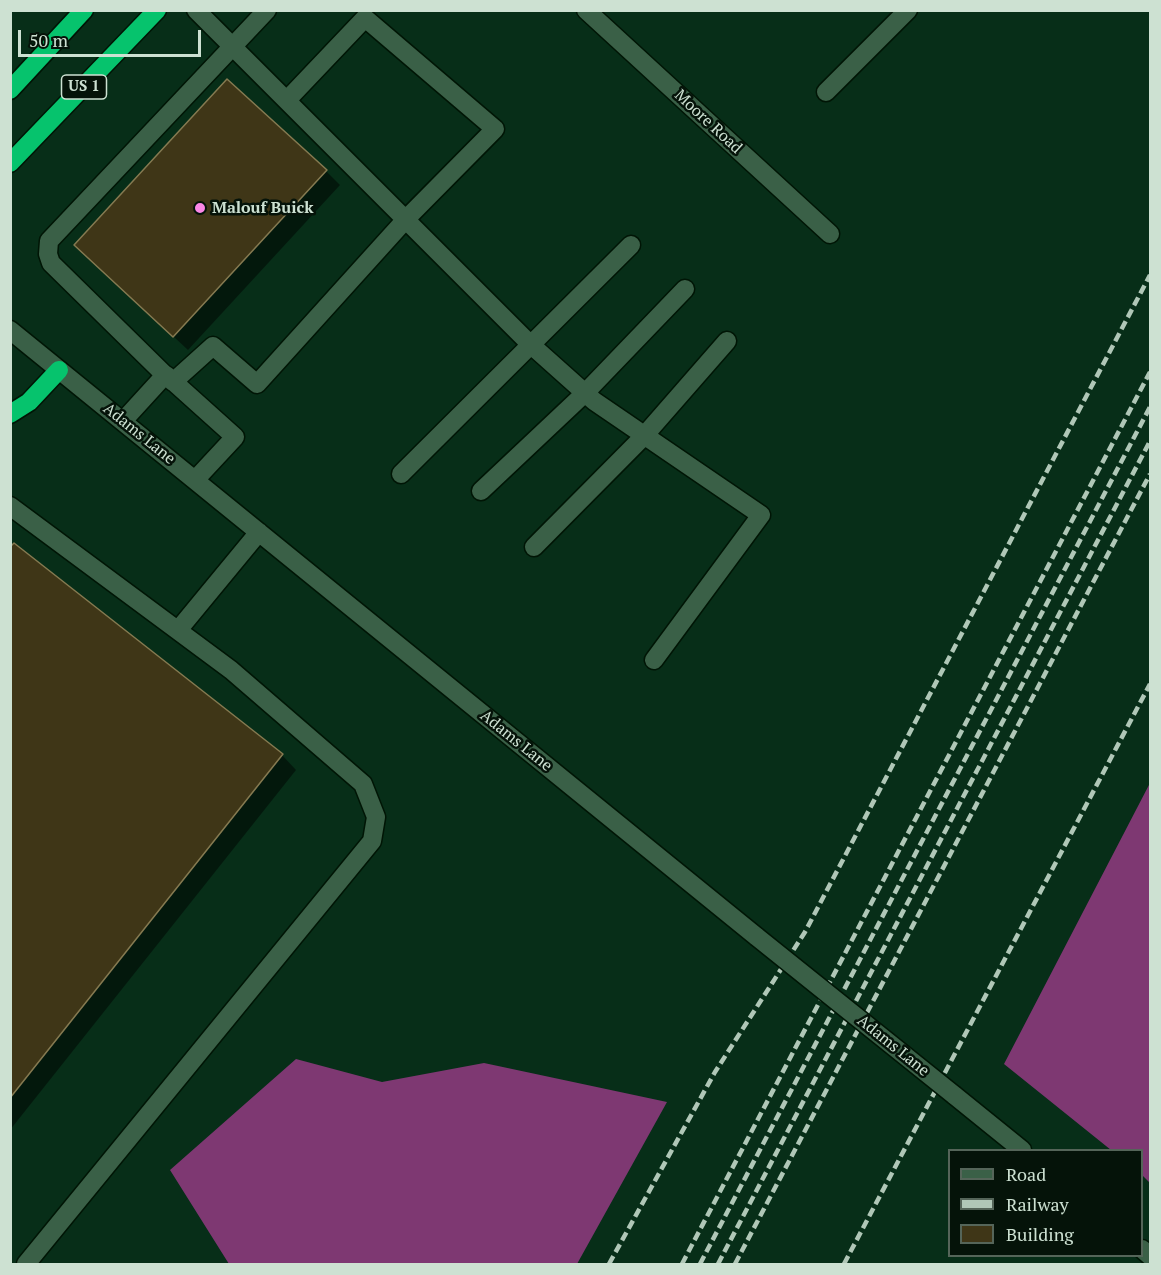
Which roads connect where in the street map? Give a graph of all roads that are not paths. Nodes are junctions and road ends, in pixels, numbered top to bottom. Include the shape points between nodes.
1 (84, 10) edge
2 (157, 10) edge
3 (196, 10) edge
4 (267, 10) edge
5 (586, 10) edge
6 (908, 10) edge
7 (234, 46) junction
8 (10, 90) edge
9 (826, 92) dead end
10 (288, 99) junction
11 (10, 164) edge
12 (406, 218) junction
13 (830, 234) dead end
14 (631, 245) dead end
15 (685, 289) dead end
16 (10, 330) edge
17 (727, 341) dead end
18 (529, 343) junction
19 (59, 370) junction
20 (169, 379) junction
21 (585, 393) junction
22 (10, 414) edge
23 (123, 421) junction
24 (645, 436) junction
25 (401, 474) dead end
26 (195, 480) junction
27 (481, 491) dead end
28 (10, 506) edge
29 (259, 532) junction
30 (534, 547) dead end
31 (179, 629) junction
32 (654, 660) dead end
33 (1021, 1149) edge
34 (26, 1264) edge

1 - 8 highway
2 - 11 highway, US 1
3 - 7 street
4 - 7 street
5 - 13 street, Moore Road
6 - 9 street
7 - 10 street
7 - 20 street via 49,241 51,262
10 - 12 street
10 - 12 street via 366,18 495,129
12 - 18 street
12 - 20 street via 257,384 213,346
14 - 18 street
15 - 21 street
16 - 19 street, Adams Lane
17 - 24 street
18 - 21 street
18 - 25 street
19 - 22 highway via 29,402
19 - 23 street, Adams Lane
20 - 23 street
20 - 26 street via 235,437
21 - 24 street
21 - 27 street
23 - 26 street, Adams Lane
24 - 30 street
24 - 32 street via 761,515
26 - 29 street, Adams Lane
28 - 31 street
29 - 31 street
29 - 33 street, Adams Lane, bridge
31 - 34 street via 363,784 376,817 372,841

